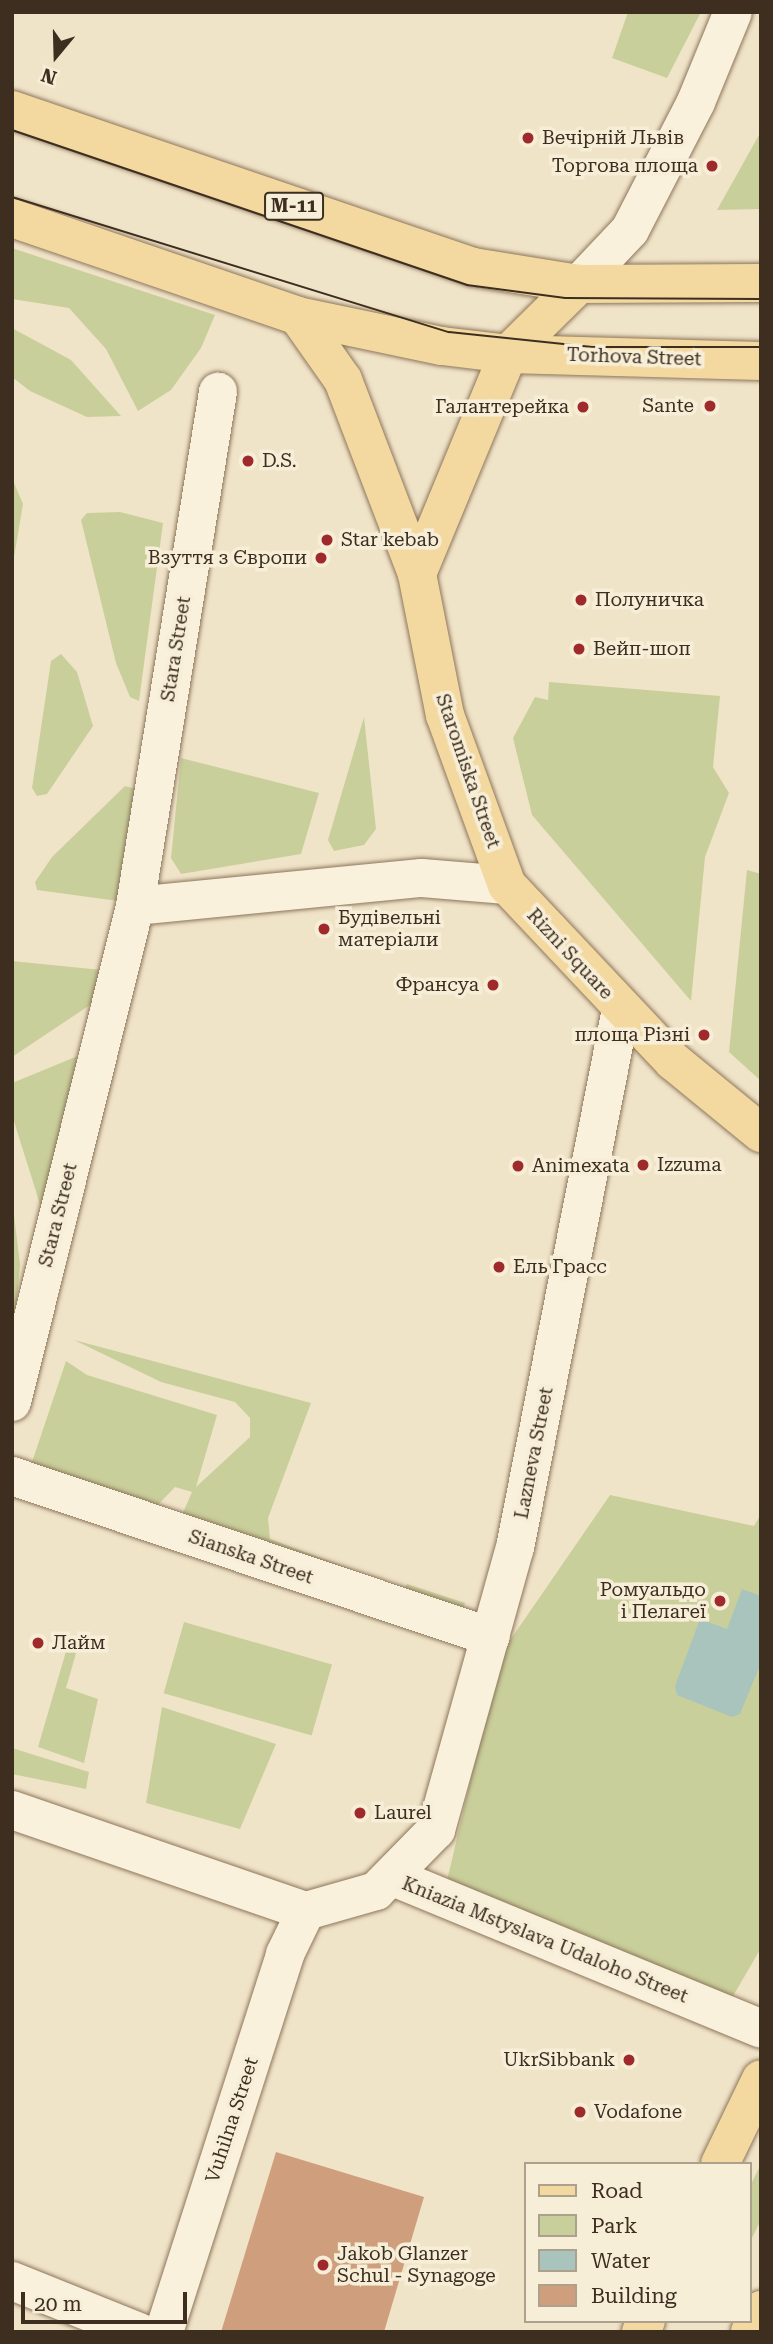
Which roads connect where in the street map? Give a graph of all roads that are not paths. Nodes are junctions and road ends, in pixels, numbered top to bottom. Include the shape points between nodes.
1 (733, 12) edge
2 (12, 110) edge
3 (12, 218) edge
4 (761, 283) edge
5 (579, 284) junction
6 (298, 316) junction
7 (508, 354) junction
8 (761, 360) edge
9 (218, 392) dead end
10 (417, 574) junction
11 (507, 885) junction
12 (135, 906) junction
13 (621, 1009) junction
14 (761, 1133) edge
15 (12, 1402) edge
16 (12, 1476) edge
17 (491, 1637) junction
18 (12, 1810) edge
19 (393, 1877) junction
20 (306, 1911) junction
21 (761, 2029) edge
22 (761, 2080) edge
23 (721, 2162) edge
24 (12, 2281) edge
25 (761, 2310) edge
26 (139, 2332) edge
27 (164, 2332) edge
28 (750, 2332) edge

1 - 5 street via 696,102 630,230
2 - 5 main road, М-11 via 472,267
3 - 6 main road, Torhova Street
4 - 5 main road, М-11
5 - 7 main road
6 - 7 main road, Torhova Street
6 - 10 main road, Staromiska Street via 342,380
7 - 8 main road, Torhova Street
7 - 10 main road
9 - 12 street, Stara Street
10 - 11 main road, Staromiska Street via 445,715
11 - 12 street via 422,878
11 - 13 main road, Rizni Square
12 - 15 street, Stara Street
13 - 14 main road, Rizni Square
13 - 17 street, Lazneva Street via 515,1548
16 - 17 street, Sianska Street
17 - 19 street, Lazneva Street via 436,1830
18 - 20 street
19 - 20 street, Kniazia Mstyslava Udaloho Street via 376,1891
19 - 21 street, Kniazia Mstyslava Udaloho Street
20 - 27 street, Vuhilna Street via 285,1954
22 - 23 main road
24 - 26 street
25 - 28 main road

